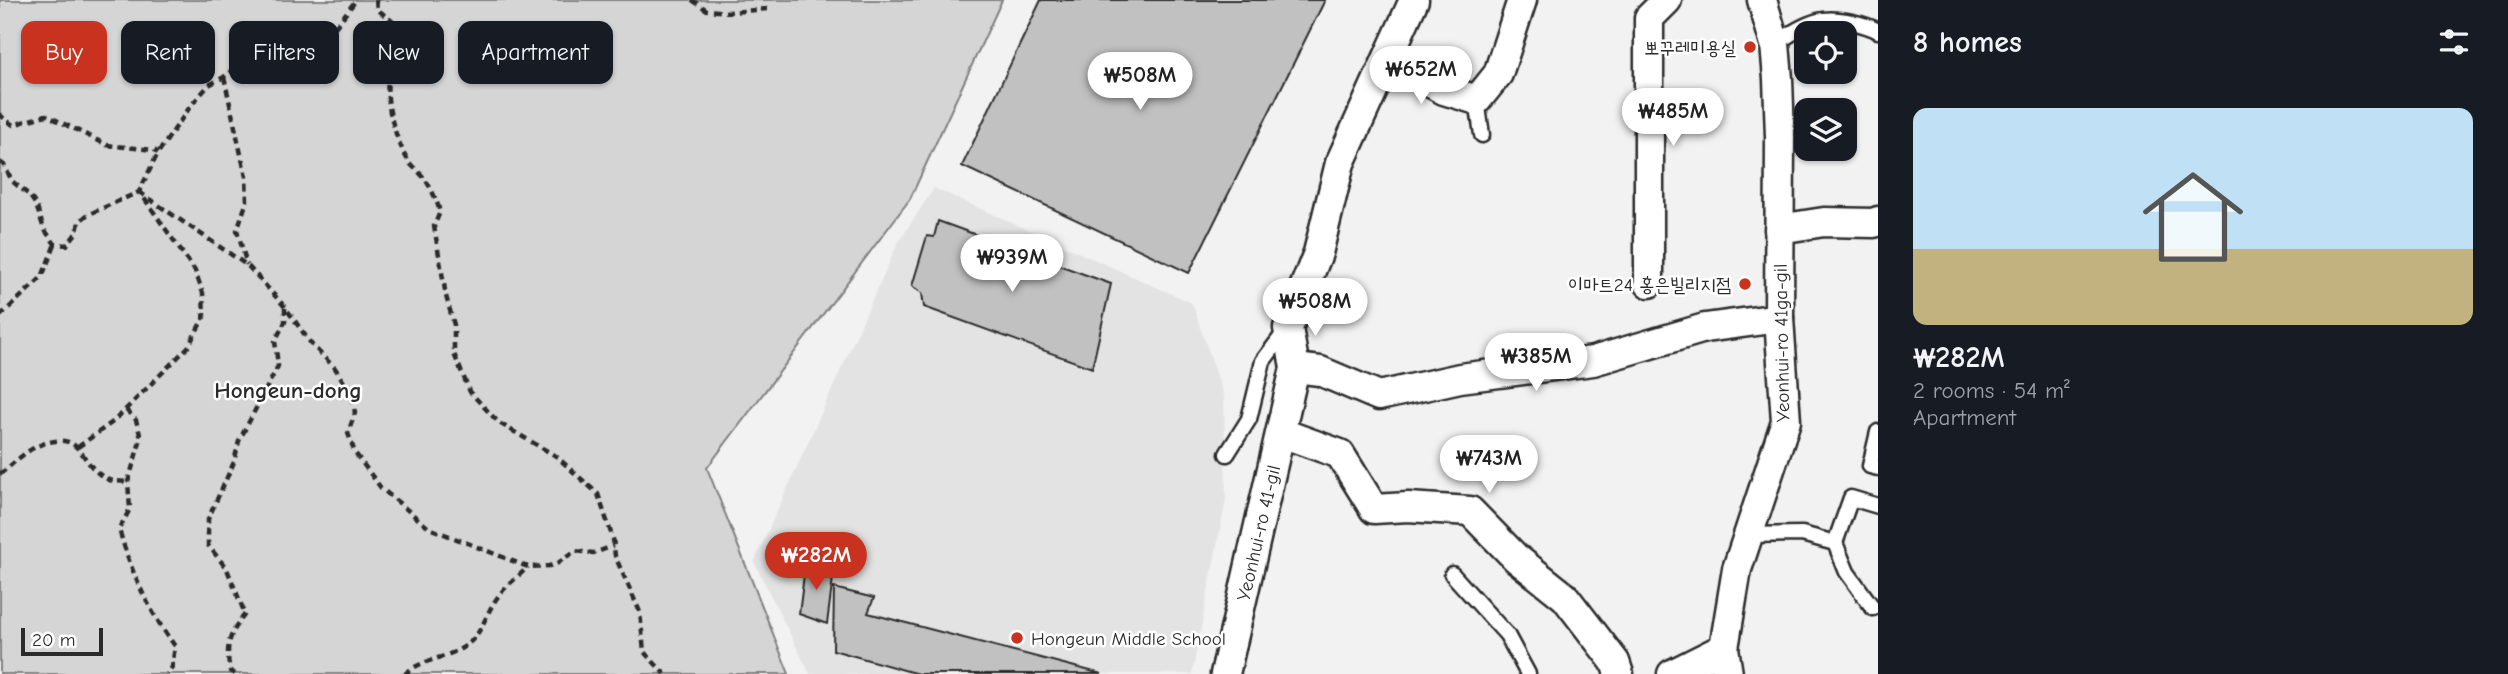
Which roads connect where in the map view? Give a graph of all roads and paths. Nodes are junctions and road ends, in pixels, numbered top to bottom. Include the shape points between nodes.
1 (356, 0) edge
2 (376, 0) edge
3 (692, 0) edge
4 (1415, 0) edge
5 (1522, 0) edge
6 (1667, 0) edge
7 (1762, 0) edge
8 (769, 9) dead end
9 (1878, 31) edge
10 (1775, 44) junction
11 (1387, 60) junction
12 (224, 78) junction
13 (1476, 100) junction
14 (0, 113) edge
15 (1482, 135) dead end
16 (158, 153) junction
17 (0, 162) edge
18 (139, 192) junction
19 (1876, 224) edge
20 (1779, 229) junction
21 (55, 244) junction
22 (248, 266) junction
23 (1649, 283) dead end
24 (285, 307) junction
25 (0, 316) edge
26 (1779, 318) junction
27 (1288, 328) junction
28 (1295, 368) junction
29 (126, 410) junction
30 (1878, 432) edge
31 (1282, 433) junction
32 (78, 447) junction
33 (1227, 454) dead end
34 (1878, 468) edge
35 (0, 474) edge
36 (128, 482) junction
37 (1878, 506) edge
38 (1748, 536) junction
39 (1835, 543) junction
40 (613, 546) junction
41 (528, 567) junction
42 (1452, 574) dead end
43 (1873, 608) dead end
44 (1726, 661) edge
45 (167, 674) edge
46 (235, 674) edge
47 (405, 674) edge
48 (665, 674) edge
49 (1226, 674) edge
50 (1528, 674) edge
51 (1619, 674) edge
52 (1672, 674) edge

1 - 12 path via 333,30 317,37 273,39
2 - 40 path via 377,9 412,37 393,63 386,83 388,100 399,146 437,200 440,212 434,226 454,325 454,354 470,392 499,423 556,456 598,494
3 - 8 path via 707,10
4 - 11 street
5 - 13 street via 1498,74
6 - 23 street via 1649,18
7 - 10 street, Yeonhui-ro 41ga-gil
9 - 10 lane via 1867,25 1824,20
10 - 20 street, Yeonhui-ro 41ga-gil
11 - 13 street via 1444,90
11 - 27 street via 1340,163 1318,253
12 - 16 path via 209,85 192,104
12 - 22 path via 246,177 247,201 237,230
13 - 15 lane
14 - 16 path via 13,125 46,115 107,145
16 - 18 path
17 - 21 path via 36,205
18 - 21 path via 87,215 67,245
18 - 22 path
18 - 29 path via 195,271 203,293 204,317 188,347
19 - 20 street via 1824,222
20 - 26 street, Yeonhui-ro 41ga-gil
21 - 25 path via 43,277
22 - 24 path
24 - 41 path via 352,395 355,413 348,433 355,453 381,488 429,528
24 - 46 path via 285,322 275,341 278,366 239,441 208,519 208,545 227,569 245,614 231,633 227,653 230,671
26 - 28 street via 1705,328 1592,361 1460,378 1379,396 1320,371
26 - 38 street, Yeonhui-ro 41ga-gil via 1786,421
27 - 28 street, Yeonhui-ro 41-gil
27 - 33 lane via 1263,361 1249,419
28 - 31 street, Yeonhui-ro 41-gil
29 - 32 path
29 - 36 path via 136,420 141,438
30 - 34 lane via 1870,466
31 - 49 street, Yeonhui-ro 41-gil
31 - 51 street via 1340,454 1374,509 1470,511 1516,558 1566,597 1615,662
32 - 35 path via 64,440 39,445
32 - 36 path via 90,466 107,480
36 - 45 path via 130,509 119,529 129,566 156,620 175,646
37 - 39 lane via 1851,498
38 - 39 lane via 1802,534
38 - 44 street, Yeonhui-ro 41ga-gil via 1737,569
39 - 43 lane via 1847,572
40 - 41 path via 594,553 575,551 549,566
40 - 48 path via 640,612 644,652
41 - 47 path via 497,598 478,635 466,646
42 - 50 lane via 1507,635
44 - 52 street

